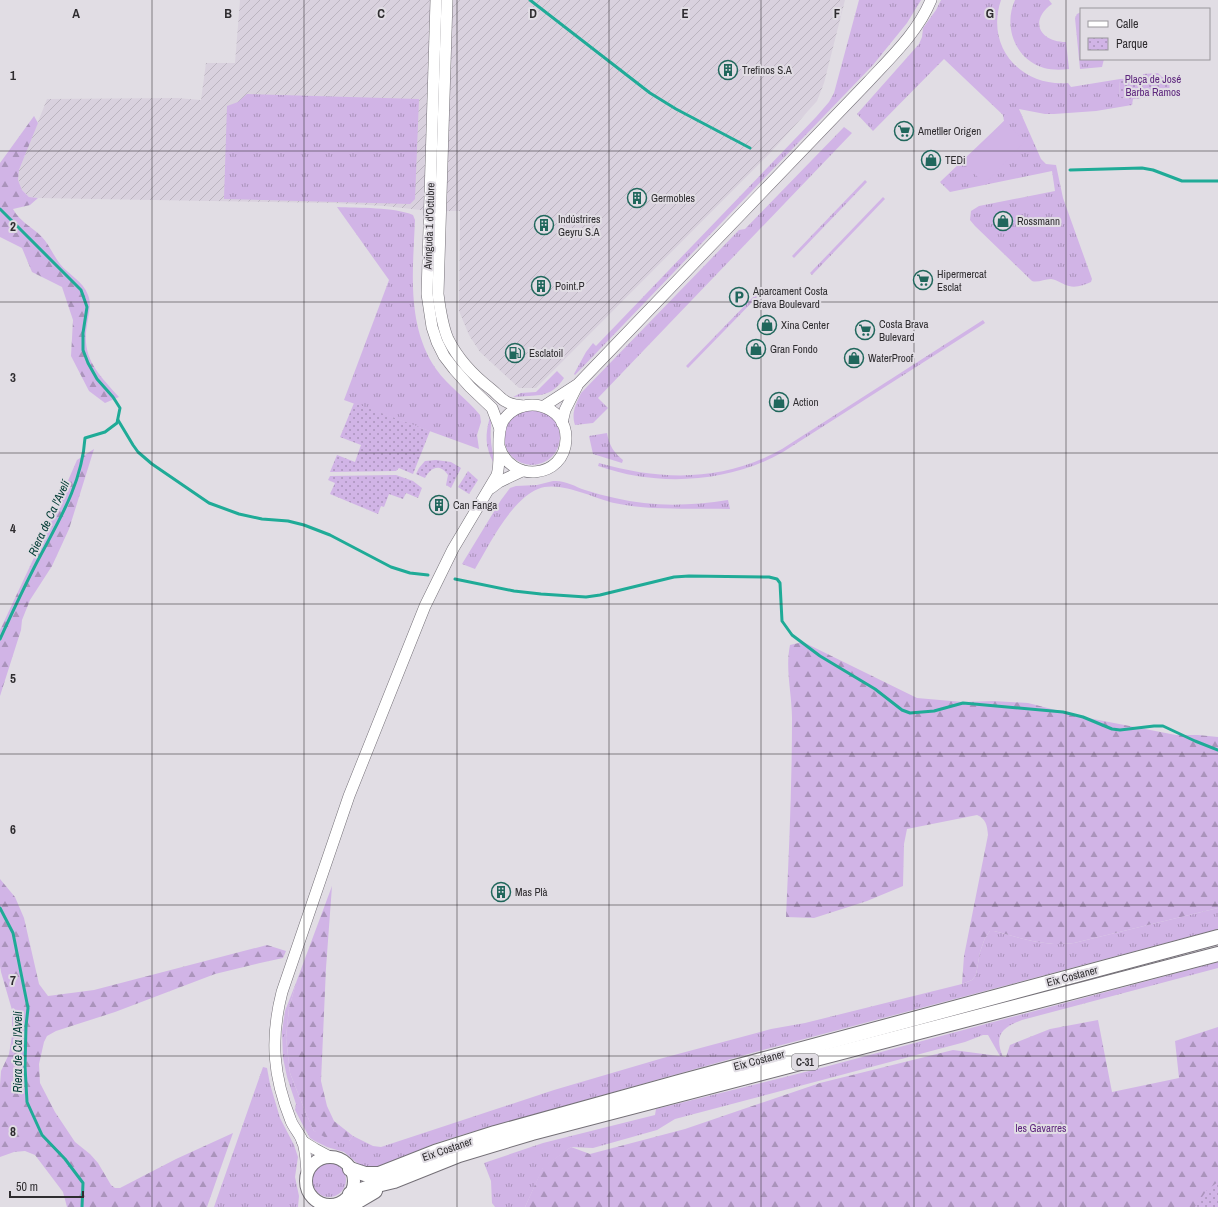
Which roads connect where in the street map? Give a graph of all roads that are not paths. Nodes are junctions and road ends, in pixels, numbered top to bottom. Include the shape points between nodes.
1 (436, 0) edge
2 (447, 0) edge
3 (931, 0) edge
4 (578, 384) junction
5 (523, 406) junction
6 (544, 406) junction
7 (562, 423) junction
8 (500, 428) junction
9 (499, 446) junction
10 (522, 471) junction
11 (489, 490) junction
12 (1218, 937) edge
13 (1218, 954) edge
14 (302, 1141) junction
15 (330, 1157) junction
16 (350, 1169) junction
17 (307, 1173) junction
18 (309, 1193) junction
19 (349, 1200) edge
20 (327, 1206) edge
21 (308, 1207) edge

1 - 8 main road, Avinguda 1 d'Octubre via 427,294 429,310 437,342 444,356 492,408
2 - 5 main road, Avinguda 1 d'Octubre via 438,294 440,308 447,337 463,361 505,401
3 - 4 main road via 918,26 895,54
4 - 6 main road
4 - 7 main road via 565,410
5 - 6 main road
5 - 8 main road via 510,413
6 - 7 main road via 555,413
7 - 10 main road via 566,433 566,444 558,461 540,471
8 - 9 main road
9 - 10 main road via 507,461
9 - 11 main road via 500,465
10 - 11 main road
11 - 14 main road via 453,549 426,606 349,796 282,992 275,1029 277,1076 292,1123
12 - 16 highway, Eix Costaner / C-31 via 495,1133 435,1152 379,1174 365,1174
13 - 19 highway, Eix Costaner / C-31 via 532,1133 459,1155
14 - 15 main road, C-31
14 - 17 main road
15 - 16 main road, C-31 via 342,1160
15 - 17 main road via 316,1161
16 - 19 main road via 353,1185
17 - 18 main road via 306,1186
18 - 20 main road
18 - 21 main road
19 - 20 main road

